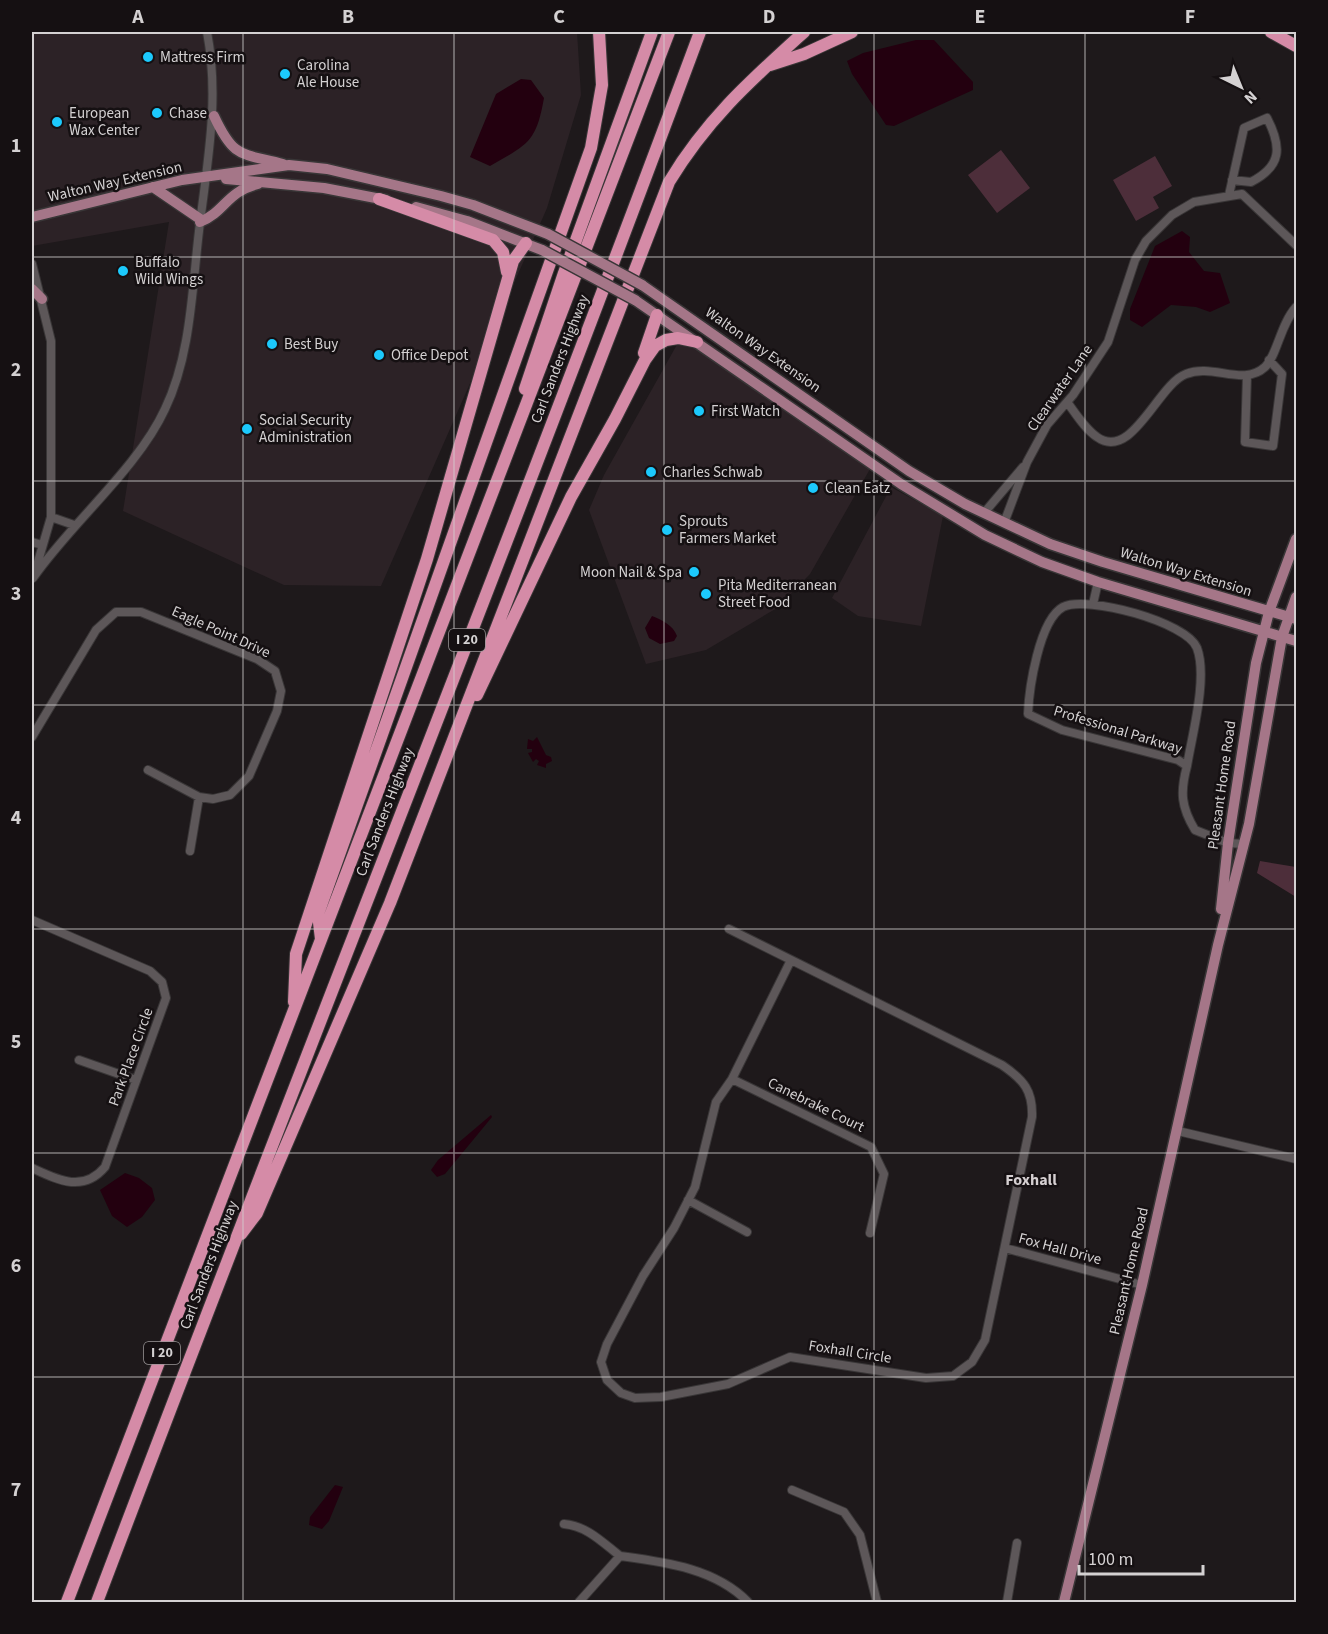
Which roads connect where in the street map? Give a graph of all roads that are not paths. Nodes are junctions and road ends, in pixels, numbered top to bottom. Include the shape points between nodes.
1 (207, 32) edge
2 (599, 32) edge
3 (652, 32) edge
4 (669, 32) edge
5 (700, 32) edge
6 (804, 32) edge
7 (852, 32) edge
8 (1271, 32) edge
9 (1296, 46) edge
10 (766, 66) junction
11 (214, 117) junction
12 (289, 165) junction
13 (205, 177) junction
14 (1232, 180) junction
15 (266, 182) junction
16 (153, 187) junction
17 (1229, 195) junction
18 (379, 199) junction
19 (32, 217) edge
20 (200, 221) junction
21 (546, 233) junction
22 (526, 243) junction
23 (1296, 245) edge
24 (32, 264) edge
25 (507, 281) junction
26 (32, 289) edge
27 (660, 297) junction
28 (42, 299) junction
29 (1296, 307) edge
30 (657, 315) junction
31 (697, 342) junction
32 (1269, 360) junction
33 (1247, 375) junction
34 (1067, 402) junction
35 (517, 429) junction
36 (602, 441) junction
37 (886, 454) junction
38 (1027, 462) junction
39 (876, 466) junction
40 (984, 513) junction
41 (51, 517) junction
42 (1004, 523) junction
43 (74, 525) junction
44 (1296, 539) edge
45 (32, 542) edge
46 (42, 544) junction
47 (32, 579) edge
48 (1098, 582) junction
49 (1296, 597) edge
50 (1093, 604) junction
51 (1269, 612) junction
52 (1293, 618) edge
53 (1264, 632) junction
54 (1282, 637) junction
55 (1296, 641) edge
56 (465, 709) junction
57 (35, 724) edge
58 (32, 737) edge
59 (1187, 766) junction
60 (148, 770) dead end
61 (199, 797) junction
62 (1228, 843) junction
63 (1244, 844) junction
64 (190, 851) dead end
65 (32, 920) edge
66 (729, 929) dead end
67 (321, 942) junction
68 (1218, 945) junction
69 (791, 960) junction
70 (293, 1014) junction
71 (79, 1060) dead end
72 (732, 1079) junction
73 (136, 1080) junction
74 (1178, 1131) junction
75 (1296, 1159) edge
76 (32, 1168) edge
77 (688, 1200) junction
78 (747, 1232) dead end
79 (870, 1233) dead end
80 (231, 1247) junction
81 (1005, 1248) junction
82 (1142, 1285) junction
83 (792, 1490) dead end
84 (564, 1524) dead end
85 (1017, 1543) dead end
86 (620, 1556) junction
87 (67, 1602) edge
88 (97, 1602) edge
89 (579, 1602) edge
90 (748, 1602) edge
91 (877, 1602) edge
92 (1007, 1602) edge
93 (1064, 1602) edge

1 - 11 street
2 - 67 highway via 602,85 591,148 318,914
3 - 35 highway via 529,372
4 - 35 highway, Carl Sanders Highway / I 20
5 - 80 highway, Carl Sanders Highway / I 20
6 - 10 highway
7 - 10 highway
8 - 9 highway
10 - 56 highway via 716,114 669,182
11 - 12 main road via 228,144 239,153
11 - 13 street
12 - 13 main road, Walton Way Extension
12 - 21 main road, Walton Way Extension via 441,196
13 - 15 main road, Walton Way Extension
13 - 16 main road, Walton Way Extension
13 - 20 street
14 - 14 street via 1244,128 1267,118 1278,151 1276,160 1251,182
14 - 17 street
15 - 18 main road, Walton Way Extension
15 - 20 main road via 237,191 219,212
16 - 19 main road, Walton Way Extension
16 - 20 main road
17 - 23 street via 1242,194
17 - 34 street, Clearwater Lane via 1194,202 1172,215 1146,241 1135,260 1108,342
18 - 22 main road, Walton Way Extension via 467,221
18 - 25 highway via 493,240 506,260
20 - 43 street via 190,313 165,410 120,473
21 - 22 main road
21 - 27 main road, Walton Way Extension, bridge
22 - 25 highway via 513,261
22 - 30 main road, Walton Way Extension, bridge
24 - 28 street
25 - 70 highway via 427,559 296,954
26 - 28 main road
27 - 30 main road
27 - 37 main road, Walton Way Extension
28 - 41 street via 51,341
29 - 32 street
30 - 31 main road, Walton Way Extension
30 - 36 highway via 648,344
31 - 36 highway via 678,338 655,346
31 - 39 main road, Walton Way Extension
32 - 33 street via 1266,366
32 - 33 street via 1282,374 1273,446 1245,442
33 - 34 street via 1204,369 1183,374 1128,437 1113,442 1098,438
34 - 38 street, Clearwater Lane via 1047,425
35 - 67 highway, Carl Sanders Highway / I 20
36 - 56 highway via 566,507 482,688
37 - 39 main road
37 - 40 main road, Walton Way Extension
38 - 40 street
38 - 42 street, Clearwater Lane
39 - 48 main road, Walton Way Extension via 985,535 1042,562
40 - 42 main road, Walton Way Extension
41 - 43 street
41 - 46 street
42 - 51 main road, Walton Way Extension via 1102,562
43 - 47 street
44 - 51 main road, Pleasant Home Road
45 - 46 street
46 - 47 street
48 - 50 street
48 - 53 main road, Walton Way Extension
49 - 52 main road, Pleasant Home Road
50 - 59 street, Professional Parkway via 1117,608 1182,631 1196,645 1200,659 1198,694
50 - 59 street, Professional Parkway via 1084,602 1062,608 1048,624 1030,687 1028,714 1062,730 1178,760
51 - 52 main road, Walton Way Extension
51 - 53 main road, Pleasant Home Road
52 - 54 main road, Pleasant Home Road
53 - 54 main road, Walton Way Extension
53 - 62 main road, Pleasant Home Road
54 - 55 main road, Walton Way Extension
54 - 63 main road, Pleasant Home Road
56 - 80 highway via 385,914 261,1203
57 - 58 street, Eagle Point Drive
57 - 61 street, Eagle Point Drive via 96,630 116,612 141,612 257,659 274,671 279,680 277,711 249,776 230,795
59 - 62 street, Professional Parkway via 1182,802 1188,818 1196,830
60 - 61 street
61 - 64 street
62 - 63 street, Professional Parkway
62 - 68 main road, Pleasant Home Road
63 - 68 main road, Pleasant Home Road
65 - 73 street, Park Place Circle via 150,971 162,982 166,998
66 - 69 street, Foxhall Circle
67 - 70 highway, Carl Sanders Highway / I 20
68 - 74 main road, Pleasant Home Road
69 - 72 street, Foxhall Circle
69 - 81 street, Foxhall Circle via 1002,1065 1029,1088 1032,1117
70 - 87 highway, Carl Sanders Highway / I 20
71 - 73 street
72 - 77 street, Foxhall Circle via 716,1102 699,1173
72 - 79 street, Canebrake Court via 871,1147 884,1174
73 - 76 street, Park Place Circle via 105,1167 96,1178 67,1182
74 - 75 street
74 - 82 main road, Pleasant Home Road
77 - 78 street
77 - 81 street, Foxhall Circle via 621,1315 601,1362 607,1380 621,1393 635,1398 728,1384 790,1356 926,1378 953,1376 972,1362 984,1340
80 - 88 highway, Carl Sanders Highway / I 20
81 - 82 street, Fox Hall Drive
82 - 93 main road, Pleasant Home Road
83 - 91 street via 843,1512 860,1535
84 - 86 street via 577,1525 592,1533
85 - 92 street
86 - 89 street
86 - 90 street via 671,1563 723,1582

